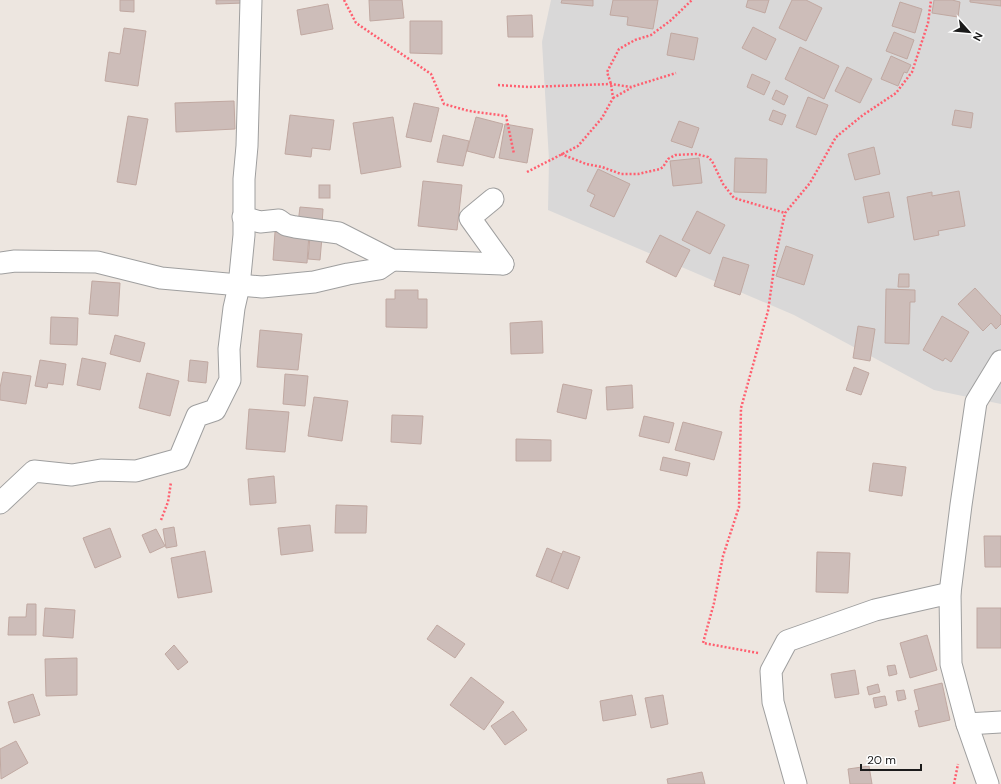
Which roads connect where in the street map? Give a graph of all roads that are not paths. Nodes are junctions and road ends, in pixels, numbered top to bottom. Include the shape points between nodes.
1 (251, 0) edge
2 (493, 200) dead end
3 (243, 217) junction
4 (392, 260) junction
5 (0, 263) edge
6 (239, 286) junction
7 (1001, 361) edge
8 (0, 503) edge
9 (950, 593) junction
10 (1001, 722) edge
11 (967, 724) junction
12 (796, 784) edge
13 (988, 784) edge

1 - 3 street
2 - 4 street via 470,218 503,264
3 - 4 street via 260,222 279,220 295,227 339,233
3 - 6 street via 244,235
4 - 6 street via 379,269 314,282 262,287
5 - 6 street via 97,262 161,278
6 - 8 street via 229,349 230,380 215,410 198,416 179,460 136,471 101,470 72,475 34,471
7 - 9 street via 976,402
9 - 11 street via 951,664
9 - 12 street via 875,610 787,642 771,671 773,702
10 - 11 street
11 - 13 street

